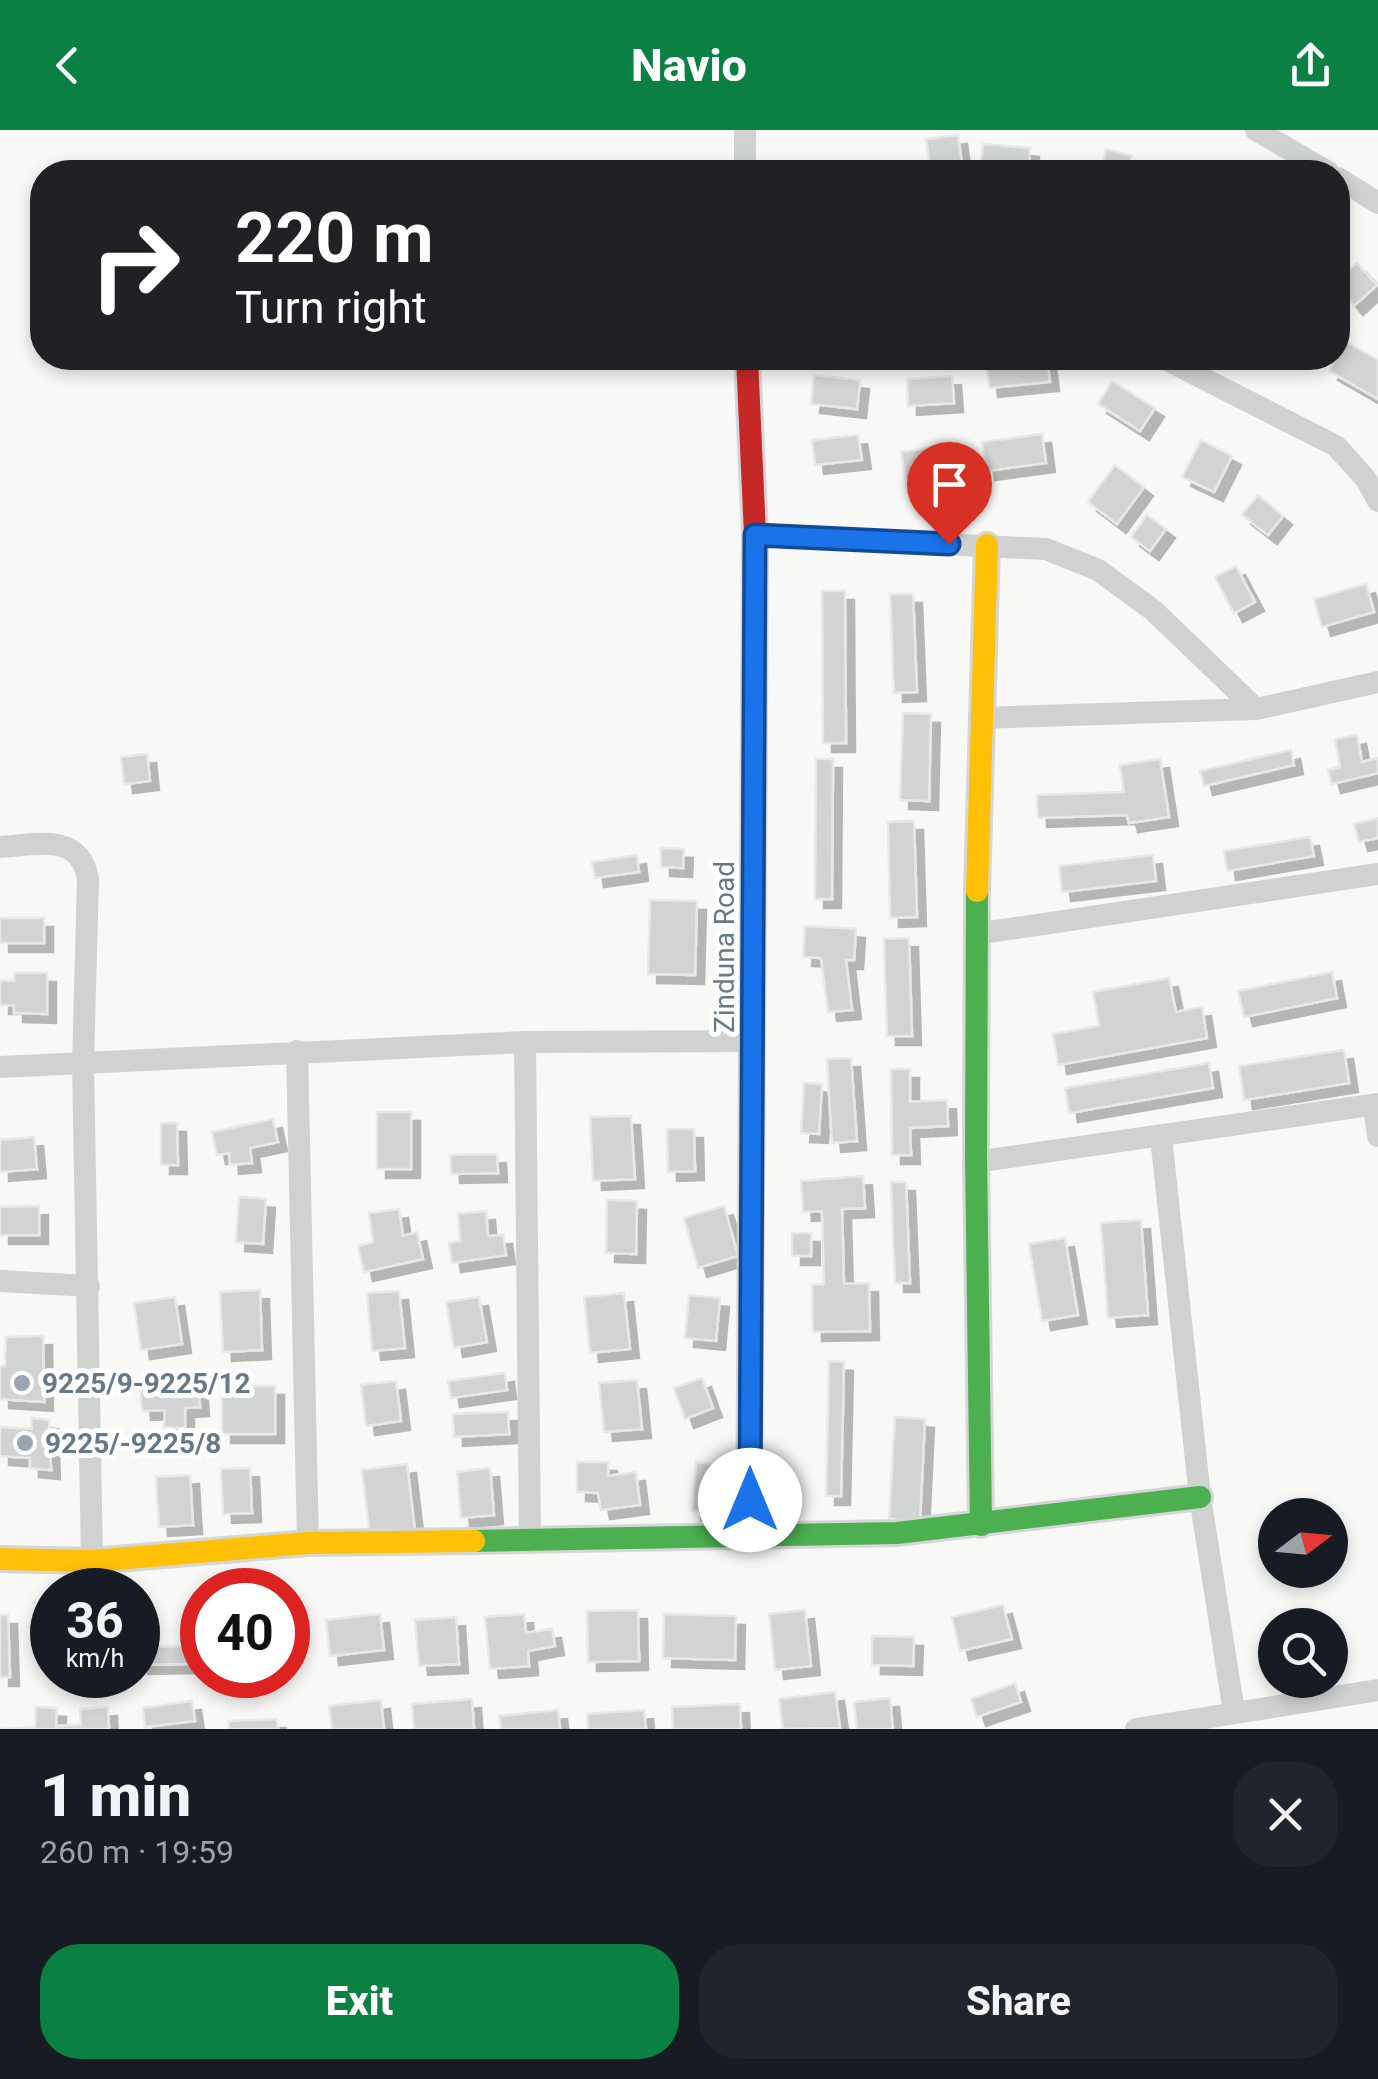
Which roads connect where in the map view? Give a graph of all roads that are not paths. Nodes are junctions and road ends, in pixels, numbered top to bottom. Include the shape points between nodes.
1 (745, 130) edge
2 (1256, 130) edge
3 (745, 160) edge
4 (1307, 160) edge
5 (1350, 185) edge
6 (1377, 200) edge
7 (748, 370) edge
8 (1187, 370) edge
9 (1378, 500) edge
10 (755, 535) junction
11 (988, 545) junction
12 (1378, 682) edge
13 (1256, 708) junction
14 (979, 718) junction
15 (0, 847) edge
16 (1378, 874) edge
17 (976, 934) junction
18 (753, 1041) junction
19 (525, 1042) junction
20 (297, 1051) junction
21 (83, 1064) junction
22 (0, 1066) edge
23 (1376, 1104) edge
24 (1378, 1136) edge
25 (1161, 1137) junction
26 (975, 1162) junction
27 (0, 1281) edge
28 (89, 1286) junction
29 (1200, 1497) junction
30 (981, 1525) junction
31 (750, 1538) junction
32 (530, 1541) junction
33 (308, 1543) junction
34 (0, 1559) edge
35 (92, 1561) junction
36 (1378, 1690) edge
37 (1234, 1712) junction
38 (1136, 1729) edge

1 - 3 street
2 - 4 street
5 - 6 street
7 - 10 street, Zinduna Road
8 - 9 street via 1336,446
10 - 11 street
10 - 18 street, Zinduna Road
11 - 13 street via 1046,550 1098,570 1154,610
11 - 14 street
12 - 13 street
13 - 14 street
14 - 17 street
15 - 21 street via 60,844 86,864
16 - 17 street
17 - 26 street
18 - 19 street
18 - 31 street, Zinduna Road
19 - 20 street
19 - 32 street
20 - 21 street
20 - 33 street
21 - 22 street
21 - 28 street
23 - 24 street
23 - 25 street
25 - 26 street
25 - 29 street
26 - 30 street
27 - 28 street
28 - 35 street
29 - 30 street
29 - 37 street
30 - 31 street
31 - 32 street
32 - 33 street
33 - 35 street
34 - 35 street
36 - 37 street
37 - 38 street

